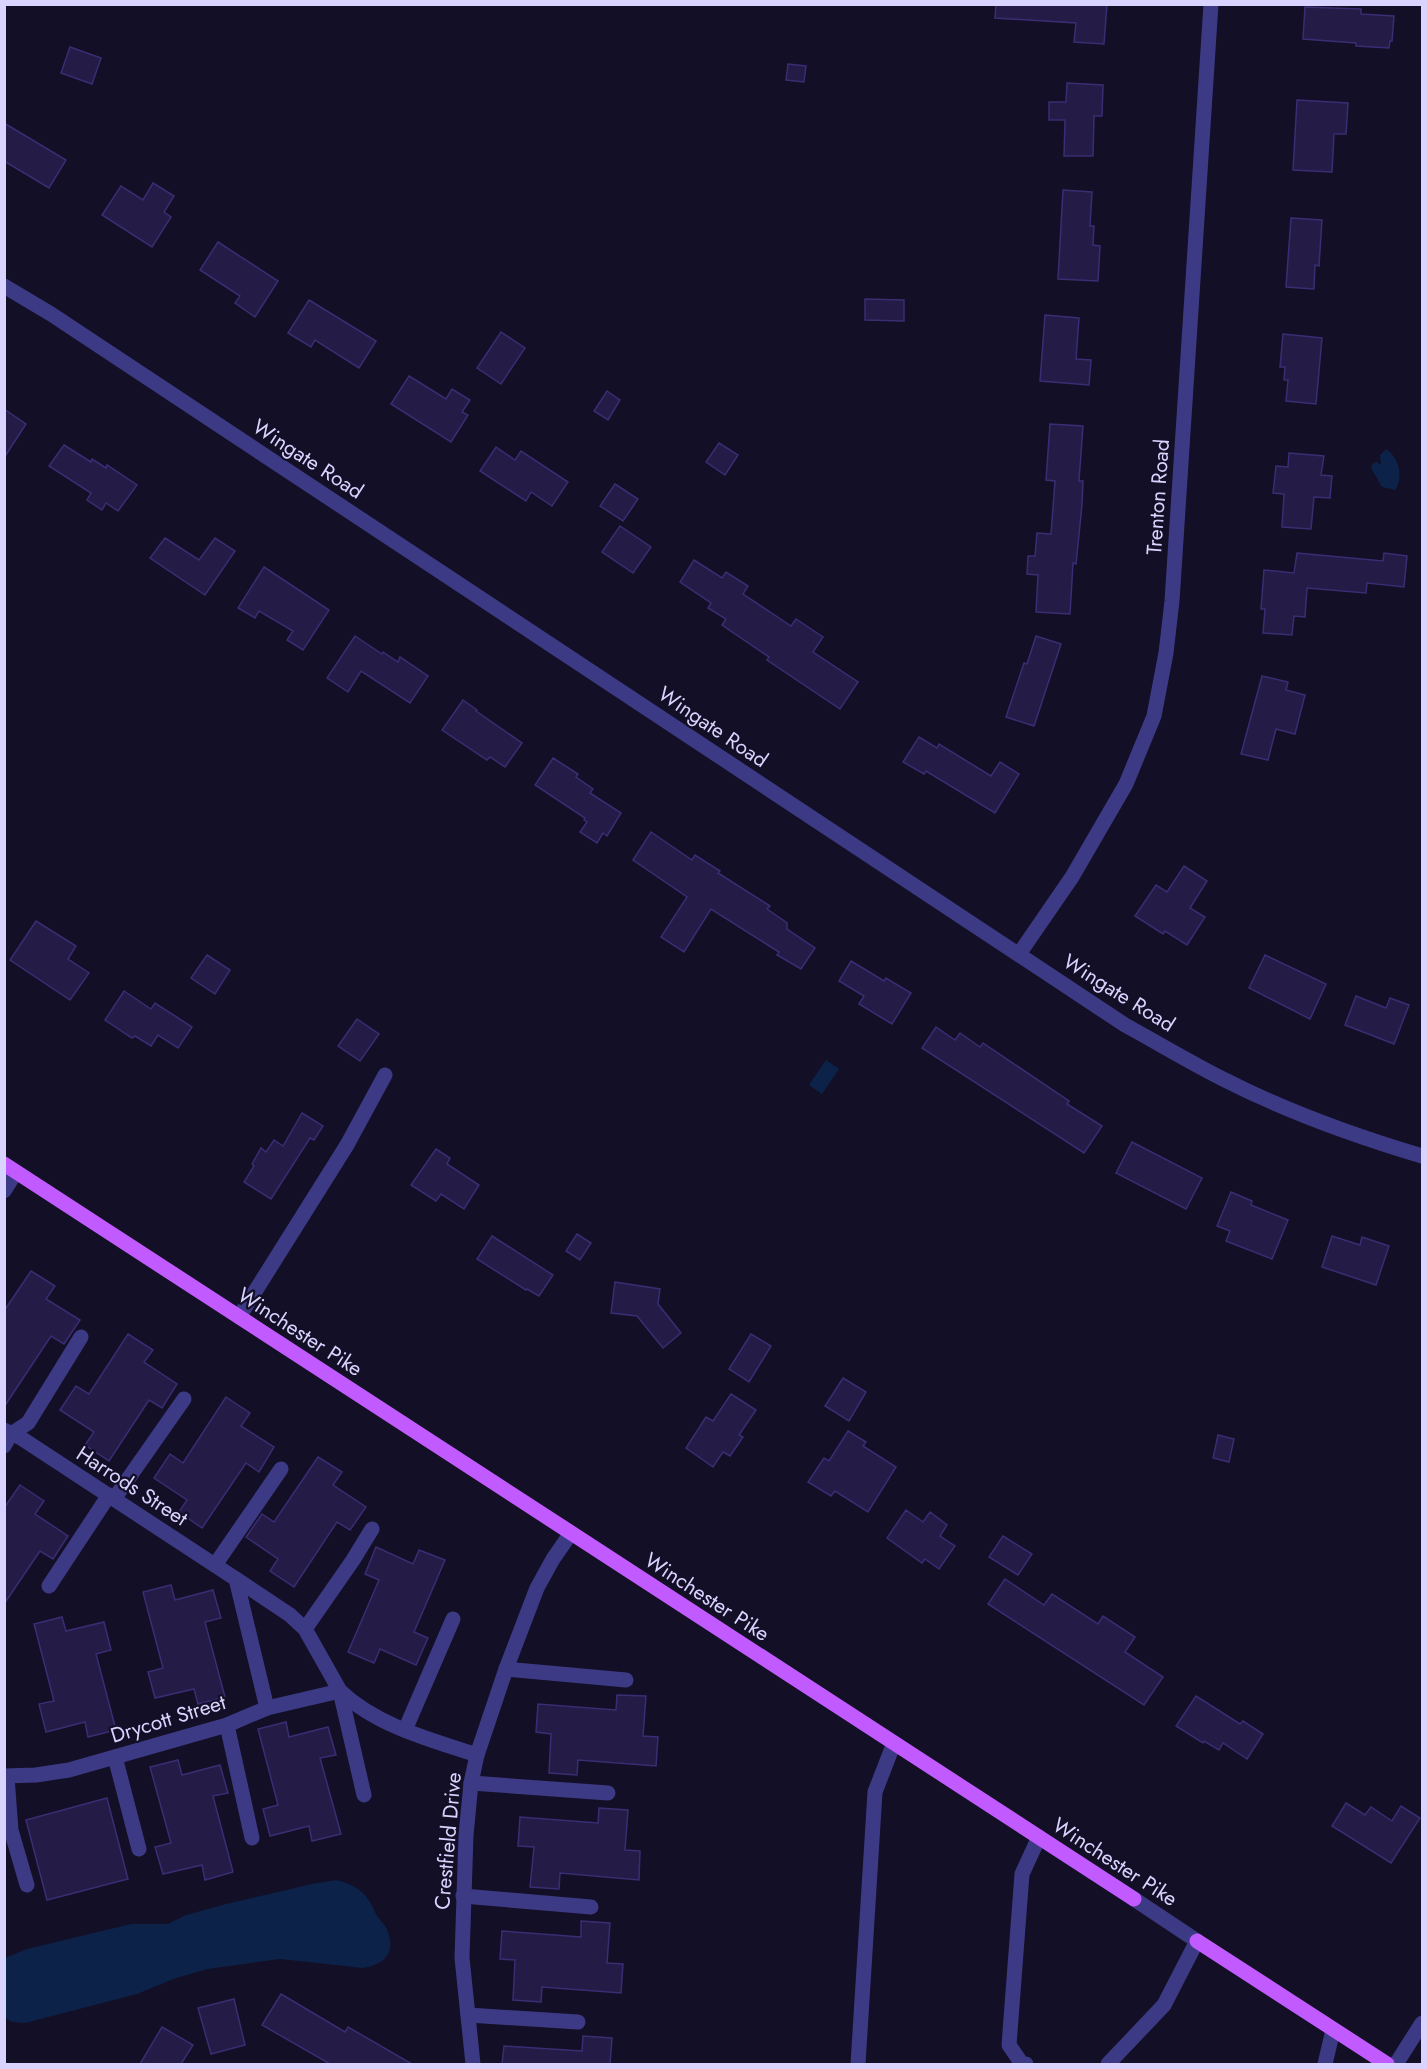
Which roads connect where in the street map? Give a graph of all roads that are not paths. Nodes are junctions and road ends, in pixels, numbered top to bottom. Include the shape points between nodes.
1 (1211, 4) edge
2 (4, 286) edge
3 (1019, 954) junction
4 (385, 1075) dead end
5 (1422, 1156) edge
6 (10, 1168) edge
7 (4, 1191) edge
8 (239, 1317) junction
9 (81, 1337) dead end
10 (184, 1400) dead end
11 (7, 1437) edge
12 (281, 1469) dead end
13 (111, 1497) junction
14 (372, 1529) dead end
15 (571, 1533) junction
16 (214, 1565) junction
17 (236, 1579) junction
18 (49, 1586) dead end
19 (453, 1619) dead end
20 (305, 1629) junction
21 (506, 1669) junction
22 (626, 1680) dead end
23 (340, 1691) junction
24 (267, 1708) junction
25 (227, 1725) junction
26 (405, 1730) junction
27 (894, 1743) junction
28 (477, 1755) junction
29 (115, 1757) junction
30 (6, 1776) edge
31 (471, 1783) junction
32 (608, 1794) dead end
33 (364, 1795) dead end
34 (1039, 1837) junction
35 (252, 1838) dead end
36 (139, 1849) dead end
37 (27, 1885) dead end
38 (463, 1896) junction
39 (1134, 1899) joint
40 (591, 1907) dead end
41 (1197, 1941) junction
42 (468, 2014) junction
43 (578, 2022) dead end
44 (1422, 2023) edge
45 (1333, 2030) junction
46 (473, 2064) edge
47 (858, 2064) edge
48 (1024, 2064) edge
49 (1107, 2064) edge
50 (1325, 2064) edge
51 (1388, 2064) edge
52 (1396, 2064) edge

1 - 3 street, Trenton Road via 1172,602 1154,716 1126,784 1072,877
2 - 3 street, Wingate Road
3 - 5 street, Wingate Road via 1125,1025 1226,1081 1302,1114
4 - 8 street via 347,1145
6 - 7 street
6 - 8 main road, Winchester Pike
8 - 15 main road, Winchester Pike
9 - 11 street via 28,1423
10 - 13 street
11 - 13 street, Harrods Street
12 - 16 street
13 - 16 street, Harrods Street
13 - 18 street
14 - 20 street
15 - 21 street, Crestfield Drive via 537,1588
15 - 27 main road, Winchester Pike
16 - 17 street, Harrods Street
17 - 20 street, Harrods Street
17 - 24 street
19 - 26 street
20 - 23 street, Harrods Street
21 - 22 street
21 - 28 street, Crestfield Drive
23 - 24 street, Drycott Street
23 - 26 street, Harrods Street via 370,1713
23 - 33 street
24 - 25 street, Drycott Street
25 - 29 street, Drycott Street
25 - 35 street
26 - 28 street, Harrods Street
27 - 34 main road, Winchester Pike
27 - 47 street via 875,1792
28 - 31 street, Crestfield Drive
29 - 30 street, Drycott Street via 69,1770
29 - 36 street
30 - 37 street via 11,1830
31 - 32 street
31 - 38 street, Crestfield Drive
34 - 39 main road, Winchester Pike
34 - 48 street via 1022,1874 1009,2045
38 - 40 street
38 - 42 street, Crestfield Drive via 462,1958
39 - 41 street, Winchester Pike
41 - 45 main road, Winchester Pike
41 - 49 street via 1164,2005
42 - 43 street
42 - 46 street, Crestfield Drive
44 - 52 street
45 - 50 street
45 - 51 main road, Winchester Pike

